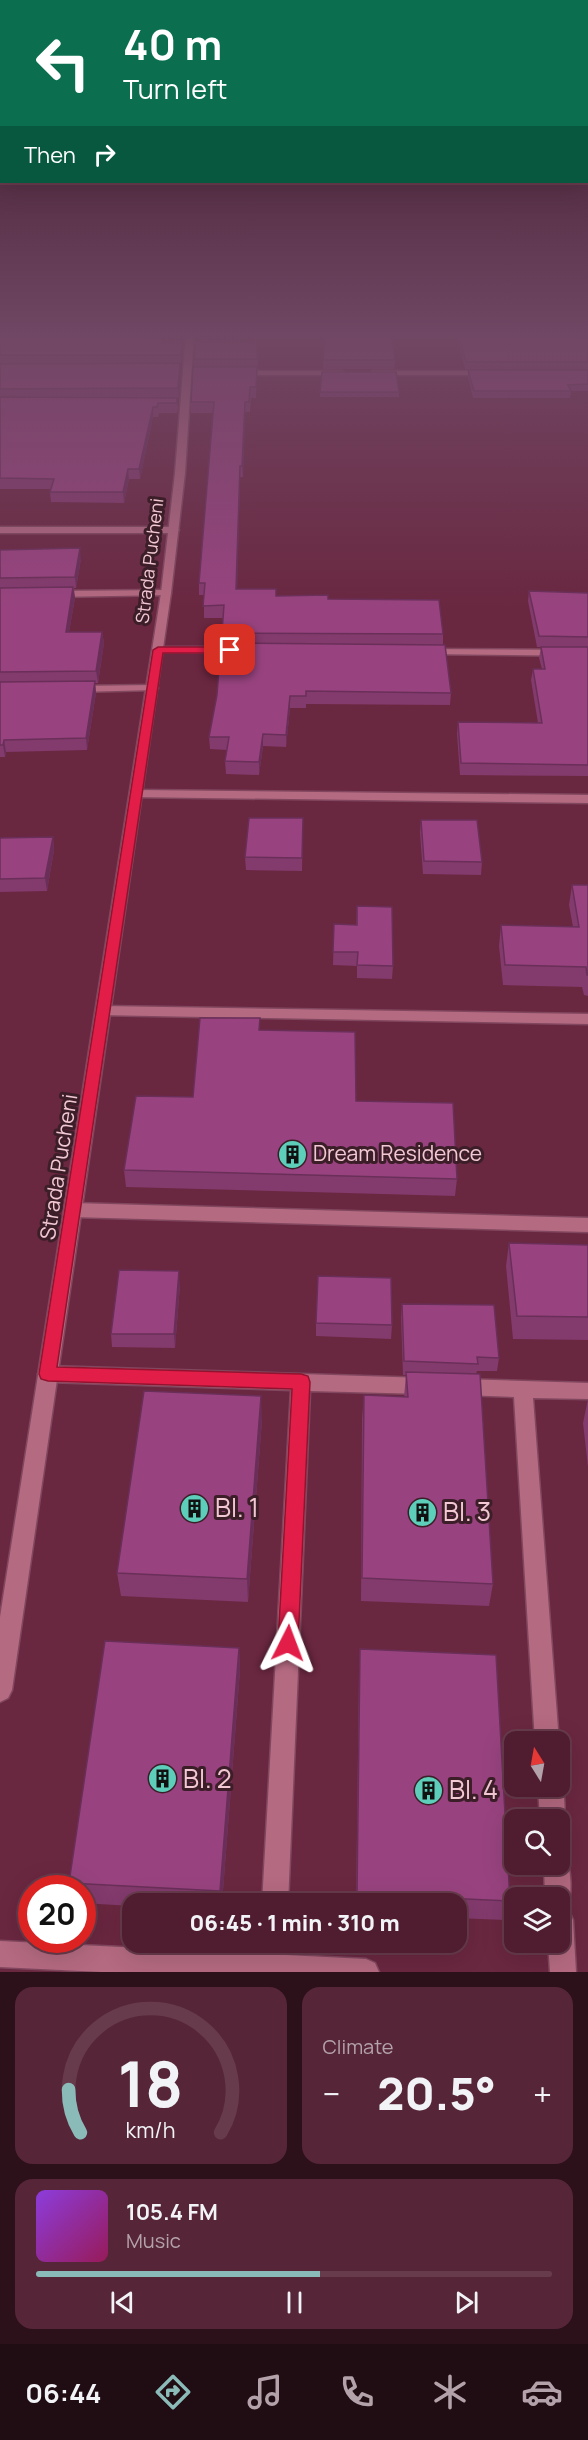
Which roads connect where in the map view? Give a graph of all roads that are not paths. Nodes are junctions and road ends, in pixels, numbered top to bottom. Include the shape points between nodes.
1 (180, 425) edge
2 (0, 530) edge
3 (174, 530) junction
4 (166, 593) junction
5 (44, 594) edge
6 (158, 650) junction
7 (254, 651) edge
8 (409, 652) edge
9 (588, 653) edge
10 (152, 688) junction
11 (70, 689) edge
12 (137, 794) junction
13 (588, 799) edge
14 (104, 1011) junction
15 (588, 1019) edge
16 (73, 1210) junction
17 (588, 1225) edge
18 (48, 1374) junction
19 (301, 1382) junction
20 (523, 1389) junction
21 (588, 1391) edge
22 (0, 1690) edge
23 (546, 1731) edge
24 (276, 1893) edge
25 (562, 1953) edge
26 (0, 1954) edge
27 (272, 1955) edge
28 (366, 1972) edge
29 (563, 1972) edge

1 - 3 street, Strada Pucheni
2 - 3 street
3 - 4 street, Strada Pucheni
4 - 5 street
4 - 6 street, Strada Pucheni
6 - 7 street, Strada Pucheni
6 - 10 street, Strada Pucheni
8 - 9 street
10 - 11 street
10 - 12 street, Strada Pucheni
12 - 13 street
12 - 14 street, Strada Pucheni
14 - 15 street
14 - 16 street, Strada Pucheni
16 - 17 street
16 - 18 street, Strada Pucheni
18 - 19 street
18 - 22 street, Strada Pucheni
19 - 20 street
19 - 24 street
20 - 21 street
20 - 23 street
25 - 29 street
26 - 27 street
27 - 28 street

